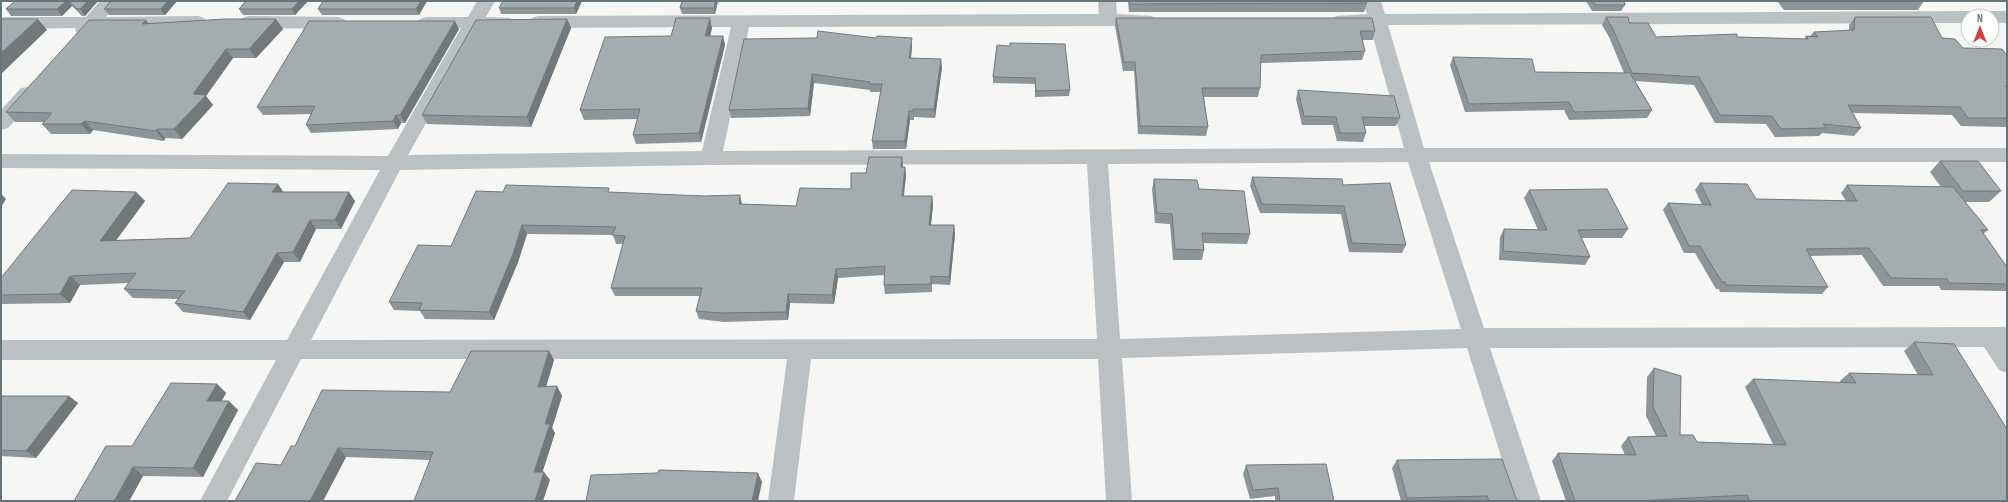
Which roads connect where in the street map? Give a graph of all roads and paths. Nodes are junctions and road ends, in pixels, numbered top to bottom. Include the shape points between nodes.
1 (110, 1) edge
2 (486, 1) edge
3 (1107, 1) edge
4 (1818, 1) edge
5 (1375, 11) edge
6 (1960, 17) edge
7 (1831, 18) junction
8 (1109, 20) junction
9 (1164, 20) edge
10 (1323, 20) edge
11 (741, 21) junction
12 (91, 22) junction
13 (354, 22) edge
14 (1, 23) edge
15 (410, 23) edge
16 (473, 23) junction
17 (75, 40) edge
18 (38, 82) edge
19 (1, 123) edge
20 (1416, 155) junction
21 (2007, 155) edge
22 (1097, 157) junction
23 (711, 158) junction
24 (1, 161) edge
25 (394, 163) junction
26 (1998, 337) edge
27 (1475, 338) junction
28 (1110, 349) junction
29 (1, 350) edge
30 (800, 350) junction
31 (292, 351) junction
32 (2007, 363) edge
33 (213, 501) edge
34 (781, 501) edge
35 (1119, 501) edge
36 (1528, 501) edge

1 - 12 street
2 - 16 street
3 - 8 street
4 - 7 street
5 - 7 street
5 - 10 street
5 - 20 street
6 - 7 street
8 - 9 street
8 - 11 street
11 - 16 street
11 - 23 street
12 - 13 street
12 - 14 street
12 - 17 street
15 - 16 street
16 - 25 street
18 - 19 street
20 - 21 street
20 - 22 street
20 - 27 street
22 - 23 street
22 - 28 street
23 - 25 street
24 - 25 street
25 - 31 street
26 - 27 street
26 - 32 street
27 - 28 street
27 - 36 street
28 - 30 street
28 - 35 street
29 - 31 street
30 - 31 street
30 - 34 street
31 - 33 street

